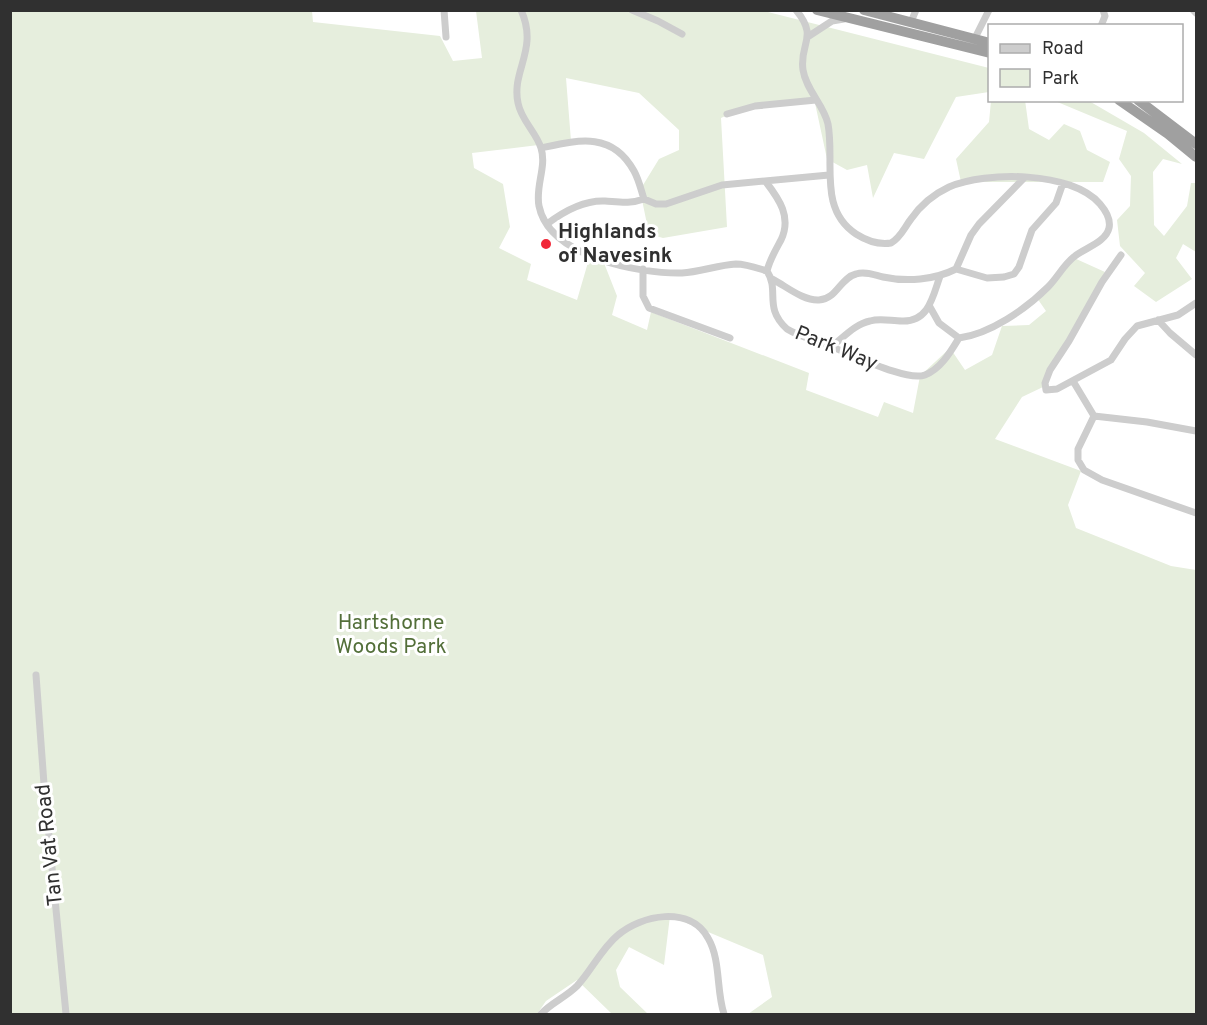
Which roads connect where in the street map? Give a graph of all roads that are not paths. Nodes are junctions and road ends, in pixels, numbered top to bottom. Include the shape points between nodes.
1 (444, 10) edge
2 (520, 10) edge
3 (632, 10) edge
4 (796, 10) edge
5 (817, 10) edge
6 (864, 10) edge
7 (916, 10) edge
8 (989, 10) edge
9 (1193, 10) edge
10 (1197, 13) edge
11 (851, 18) junction
12 (910, 22) junction
13 (682, 34) dead end
14 (808, 36) junction
15 (446, 37) dead end
16 (975, 38) junction
17 (988, 42) edge
18 (988, 52) edge
19 (816, 100) junction
20 (1122, 102) edge
21 (1141, 102) edge
22 (728, 114) dead end
23 (1197, 144) edge
24 (541, 148) junction
25 (1197, 157) edge
26 (829, 175) junction
27 (1024, 178) junction
28 (766, 182) junction
29 (1064, 183) junction
30 (644, 199) junction
31 (547, 224) junction
32 (1121, 255) dead end
33 (956, 268) junction
34 (643, 269) junction
35 (767, 271) junction
36 (940, 276) junction
37 (774, 280) junction
38 (1197, 303) edge
39 (930, 307) junction
40 (1158, 320) junction
41 (730, 338) dead end
42 (959, 338) junction
43 (831, 346) junction
44 (1197, 355) edge
45 (1073, 381) junction
46 (1092, 420) junction
47 (1197, 431) edge
48 (1197, 513) edge
49 (36, 675) dead end
50 (66, 1014) edge
51 (541, 1014) edge
52 (724, 1014) edge

1 - 15 street
2 - 24 street via 527,51 517,100
3 - 13 street
4 - 14 street via 806,23
5 - 11 highway
6 - 12 highway
7 - 12 street
8 - 16 street
9 - 10 street
11 - 14 street via 832,21
11 - 18 highway
12 - 16 highway
14 - 19 street via 803,68
16 - 17 highway
19 - 22 street via 754,106
19 - 26 street via 828,125
20 - 25 highway
21 - 23 highway
24 - 30 street via 582,140 607,145 630,165
24 - 31 street via 538,202
26 - 27 street via 837,215 855,233 885,244 898,239 921,207 949,187 979,180
26 - 28 street
27 - 29 street
27 - 33 street via 979,224
28 - 30 street via 722,185 666,204
28 - 35 street via 780,200 785,220 785,230
29 - 33 street via 1056,203 1032,230 1014,274 987,278
29 - 42 street via 1087,191 1098,201 1107,213 1110,227 1106,237 1073,257 1039,295 988,330
30 - 31 street via 585,203
31 - 34 street via 561,239 597,259
32 - 45 street via 1046,378 1046,390
33 - 36 street
34 - 35 street via 688,273 735,264
34 - 41 street via 643,296 649,308
35 - 37 street, Park Way
36 - 37 street via 904,279 856,274 833,295 818,300
36 - 39 street
37 - 43 street, Park Way via 773,307 780,323 798,335
38 - 40 street via 1178,315
39 - 42 street via 939,323
39 - 43 street via 909,321 868,321
40 - 44 street
40 - 45 street via 1137,326 1111,360
42 - 43 street, Park Way via 942,362 923,375 892,371
45 - 46 street
46 - 47 street via 1147,422
46 - 48 street via 1078,449 1078,460 1084,470
49 - 50 street, Tan Vat Road
51 - 52 street via 578,986 617,936 635,925 666,916 691,921 708,938

